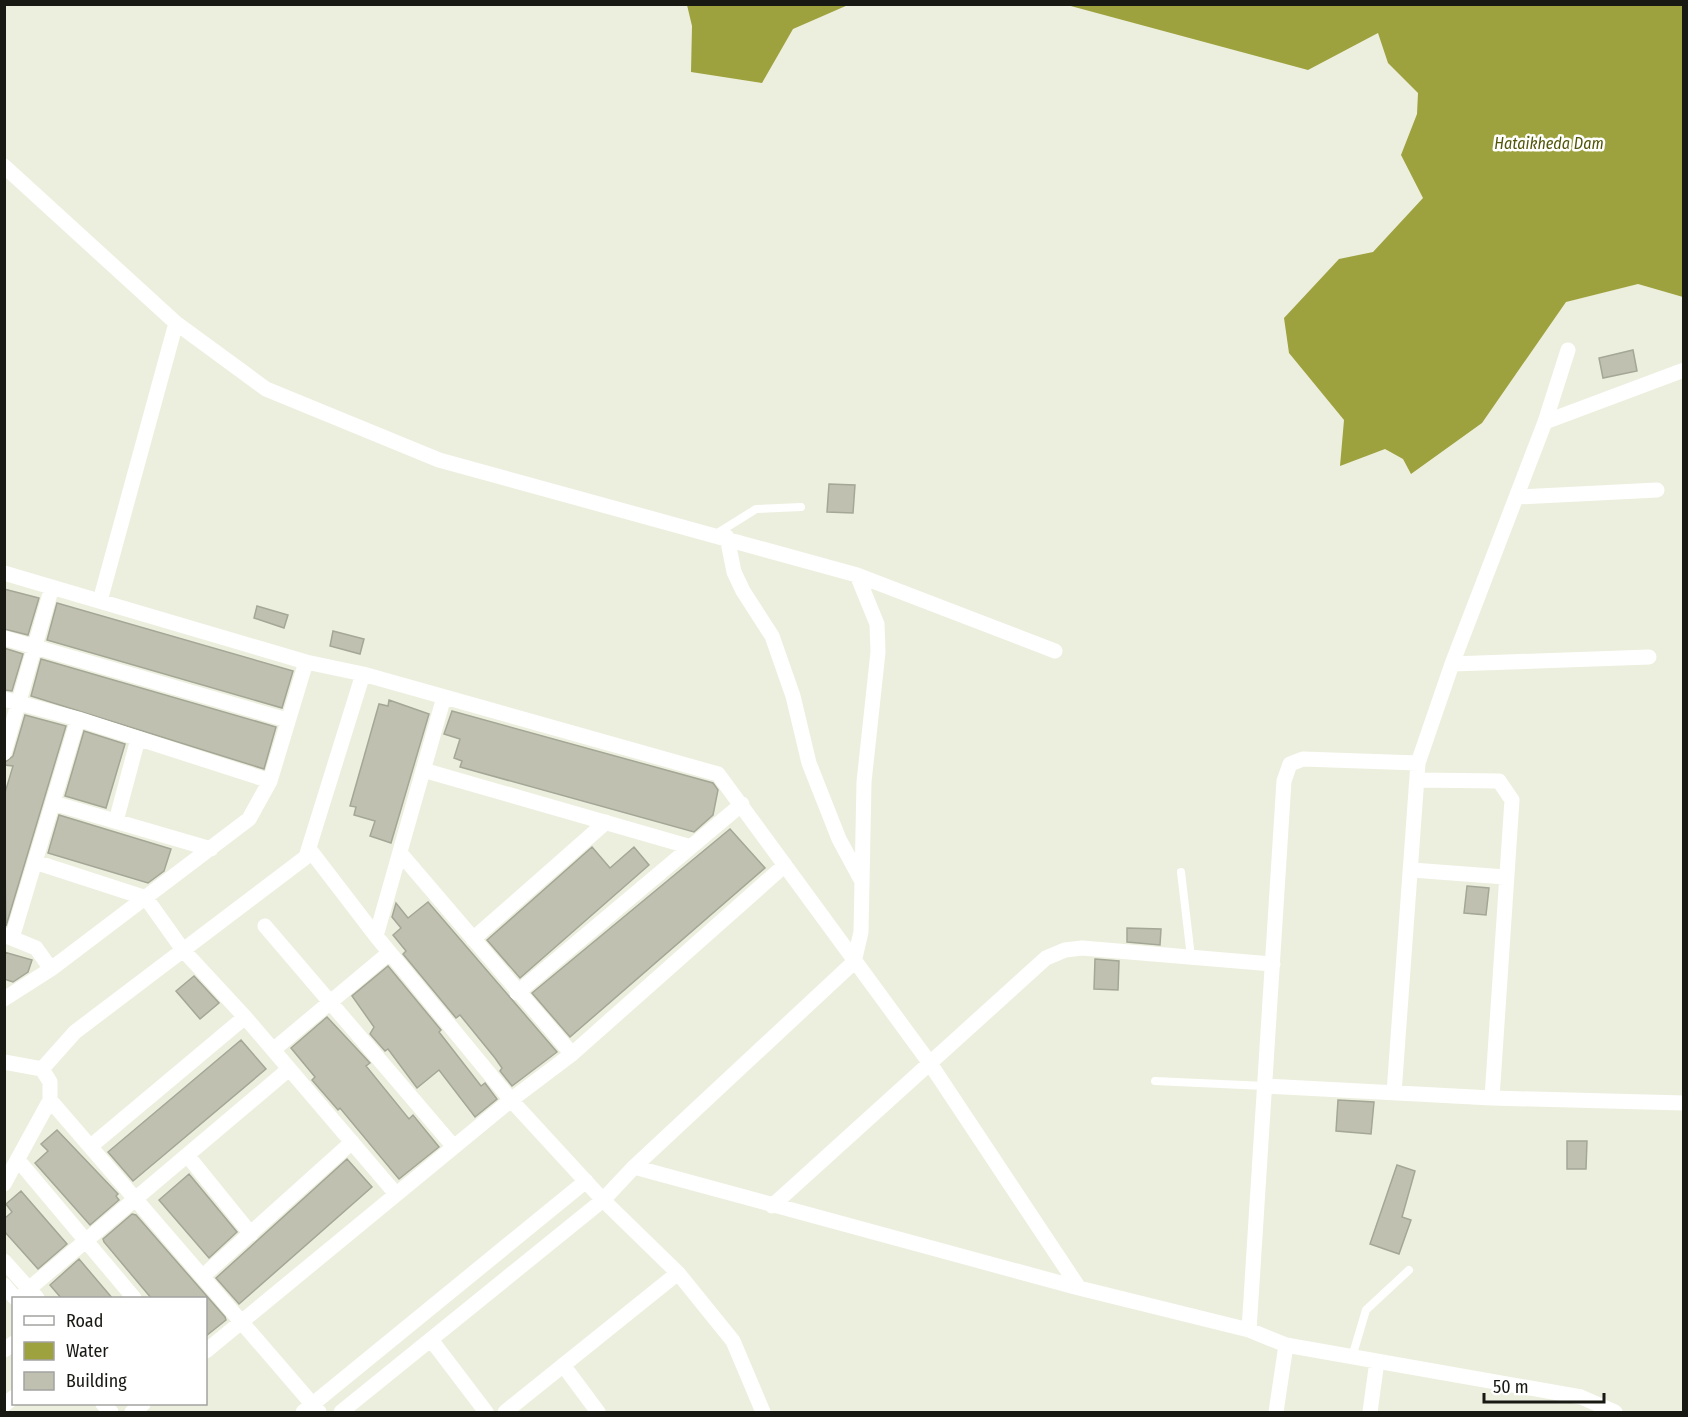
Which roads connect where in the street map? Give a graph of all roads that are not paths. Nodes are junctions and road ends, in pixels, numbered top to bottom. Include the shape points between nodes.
1 (4, 166) edge
2 (176, 323) junction
3 (1568, 350) dead end
4 (1683, 370) edge
5 (1545, 422) junction
6 (1657, 490) dead end
7 (1518, 497) junction
8 (801, 507) dead end
9 (722, 536) junction
10 (4, 573) edge
11 (857, 574) junction
12 (52, 587) junction
13 (100, 601) junction
14 (4, 638) edge
15 (35, 646) junction
16 (1055, 651) dead end
17 (1649, 657) dead end
18 (306, 662) junction
19 (1452, 664) junction
20 (363, 674) junction
21 (444, 697) junction
22 (12, 701) edge
23 (78, 719) junction
24 (287, 720) junction
25 (138, 739) junction
26 (4, 753) edge
27 (1418, 763) junction
28 (423, 770) junction
29 (1417, 780) junction
30 (270, 781) junction
31 (53, 803) junction
32 (742, 804) junction
33 (116, 821) junction
34 (606, 822) junction
35 (691, 847) junction
36 (211, 849) junction
37 (310, 850) junction
38 (400, 853) junction
39 (35, 862) junction
40 (785, 865) junction
41 (1412, 870) junction
42 (1181, 872) dead end
43 (1505, 877) junction
44 (860, 878) junction
45 (146, 898) junction
46 (265, 926) dead end
47 (376, 936) junction
48 (8, 937) edge
49 (472, 939) junction
50 (183, 950) junction
51 (389, 953) junction
52 (1191, 957) junction
53 (854, 962) junction
54 (1273, 964) junction
55 (51, 969) junction
56 (517, 993) junction
57 (4, 999) edge
58 (330, 1002) junction
59 (245, 1017) junction
60 (273, 1050) junction
61 (572, 1054) junction
62 (4, 1062) edge
63 (929, 1062) junction
64 (42, 1069) junction
65 (289, 1069) junction
66 (1155, 1081) dead end
67 (1265, 1086) junction
68 (1394, 1093) junction
69 (1492, 1098) junction
70 (50, 1100) junction
71 (511, 1100) junction
72 (1683, 1103) edge
73 (352, 1142) junction
74 (91, 1146) junction
75 (454, 1147) junction
76 (187, 1155) junction
77 (18, 1160) junction
78 (634, 1167) junction
79 (586, 1181) junction
80 (4, 1184) edge
81 (396, 1194) junction
82 (136, 1198) junction
83 (603, 1200) junction
84 (772, 1206) junction
85 (251, 1234) junction
86 (86, 1241) junction
87 (4, 1261) edge
88 (1409, 1270) dead end
89 (678, 1273) junction
90 (203, 1276) junction
91 (4, 1285) edge
92 (1079, 1288) junction
93 (25, 1296) edge
94 (132, 1297) edge
95 (242, 1321) junction
96 (1249, 1330) junction
97 (432, 1341) junction
98 (1286, 1345) junction
99 (207, 1350) edge
100 (1352, 1357) junction
101 (1377, 1361) junction
102 (563, 1365) junction
103 (312, 1410) edge
104 (341, 1413) edge
105 (486, 1413) edge
106 (505, 1413) edge
107 (598, 1413) edge
108 (763, 1413) edge
109 (1276, 1413) edge
110 (1370, 1413) edge
111 (1615, 1413) edge

1 - 2 street
2 - 9 street via 266,389 439,460
2 - 13 street
3 - 5 street
4 - 5 street
5 - 7 street
6 - 7 street
7 - 19 street
8 - 9 lane via 756,509
9 - 11 street
9 - 44 street via 734,572 772,636 793,696 809,763 839,839
10 - 12 street
11 - 16 street
11 - 44 street via 877,624 878,652 867,743
12 - 13 street
12 - 15 street
13 - 18 street
14 - 15 street
15 - 22 street
15 - 24 street
17 - 19 street
18 - 20 street
18 - 24 street
19 - 27 street
20 - 21 street
20 - 37 street
21 - 28 street
21 - 32 street via 707,770 718,774
22 - 23 street
22 - 26 street
23 - 25 street
23 - 31 street
24 - 30 street
25 - 30 street
25 - 33 street
27 - 29 street
27 - 54 street via 1303,759 1290,764 1284,781
28 - 34 street
28 - 38 street
29 - 41 street
29 - 43 street via 1499,781 1512,800
30 - 36 street via 249,819
31 - 33 street
31 - 39 street
32 - 35 street
32 - 40 street
33 - 36 street
34 - 35 street
34 - 49 street
35 - 56 street
36 - 45 street
37 - 47 street
37 - 50 street via 301,863
38 - 47 street
38 - 49 street
39 - 45 street
39 - 48 street
40 - 53 street
40 - 61 street
41 - 43 street
41 - 68 street
42 - 52 lane
43 - 69 street
44 - 53 street via 861,932
45 - 50 street
45 - 55 street
46 - 58 street
47 - 51 street
48 - 55 street via 36,948
49 - 56 street
50 - 59 street
50 - 64 street via 75,1032
51 - 58 street
51 - 71 street
52 - 54 street
52 - 63 street via 1065,950 1046,958
53 - 63 street
53 - 78 street
54 - 67 street
55 - 57 street
56 - 61 street
58 - 60 street
58 - 75 street
59 - 60 street
59 - 74 street
60 - 65 street
61 - 71 street
62 - 64 street
63 - 84 street
63 - 92 street
64 - 70 street via 50,1082
65 - 73 street
65 - 76 street
66 - 67 lane
67 - 68 street
67 - 96 street
68 - 69 street
69 - 72 street
70 - 74 street
70 - 77 street
71 - 75 street
71 - 79 street
73 - 81 street
73 - 85 street
74 - 82 street
75 - 81 street
76 - 82 street
76 - 85 street
77 - 80 street
77 - 86 street
78 - 83 street
78 - 84 street
79 - 83 street
79 - 103 street
81 - 95 street
82 - 86 street
82 - 90 street
83 - 89 street
83 - 97 street
84 - 92 street
85 - 90 street
86 - 93 street
86 - 94 street
87 - 93 street
88 - 100 lane via 1366,1310
89 - 102 street
89 - 108 street via 734,1341
90 - 95 street
91 - 93 street
92 - 96 street
95 - 99 street
95 - 103 street
96 - 98 street
97 - 104 street
97 - 105 street
98 - 100 street
98 - 109 street
100 - 101 street
101 - 110 street
101 - 111 street via 1581,1397
102 - 106 street
102 - 107 street

